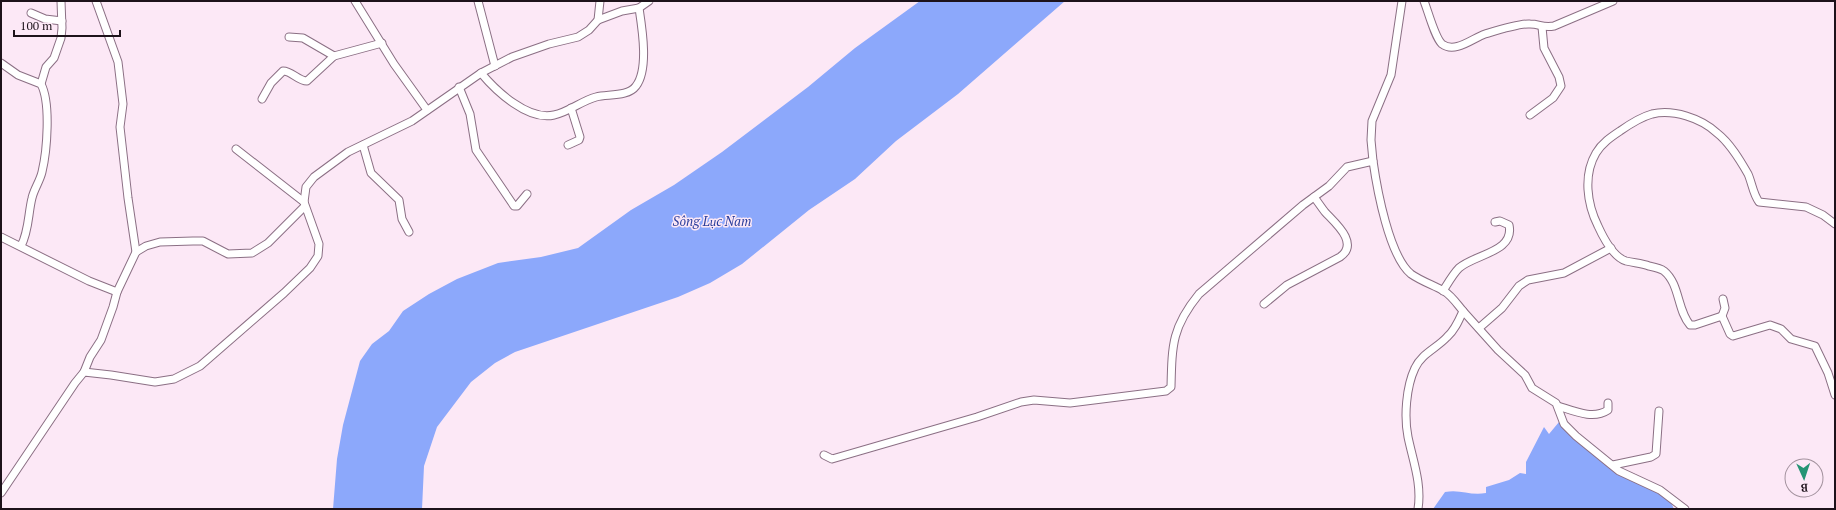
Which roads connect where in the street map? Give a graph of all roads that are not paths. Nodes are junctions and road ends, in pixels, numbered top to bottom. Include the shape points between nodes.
1 (61, 1) edge
2 (96, 1) edge
3 (355, 1) edge
4 (478, 1) edge
5 (600, 1) edge
6 (649, 1) edge
7 (1402, 1) edge
8 (1424, 1) edge
9 (1613, 1) edge
10 (639, 8) junction
11 (31, 13) dead end
12 (598, 20) junction
13 (62, 21) junction
14 (1542, 27) junction
15 (289, 37) dead end
16 (382, 43) junction
17 (334, 56) junction
18 (1, 62) edge
19 (495, 66) junction
20 (481, 73) junction
21 (41, 84) junction
22 (459, 87) junction
23 (262, 99) dead end
24 (570, 108) junction
25 (427, 110) junction
26 (1530, 115) dead end
27 (364, 145) junction
28 (568, 145) dead end
29 (236, 149) dead end
30 (1372, 161) junction
31 (527, 194) dead end
32 (1314, 197) junction
33 (304, 204) junction
34 (1495, 222) dead end
35 (1835, 224) edge
36 (409, 232) dead end
37 (1, 237) edge
38 (21, 246) junction
39 (1611, 248) junction
40 (136, 252) junction
41 (1443, 291) junction
42 (117, 292) junction
43 (1723, 299) dead end
44 (1264, 304) dead end
45 (1463, 311) junction
46 (1722, 316) junction
47 (1478, 328) junction
48 (84, 372) junction
49 (1835, 395) edge
50 (1608, 403) dead end
51 (1558, 406) junction
52 (1659, 411) dead end
53 (824, 456) dead end
54 (1613, 465) junction
55 (1, 493) edge
56 (1418, 509) edge
57 (1685, 509) edge

1 - 13 street
2 - 40 street via 118,62 123,104 120,127
3 - 16 street
4 - 19 street
5 - 12 street
6 - 10 street
7 - 30 street via 1392,75 1372,121
8 - 14 street via 1438,40 1450,47 1462,45 1486,34 1529,24
9 - 14 street via 1554,26
10 - 12 street
10 - 24 street via 643,42 642,71 636,86 624,93 603,95
11 - 13 street via 45,19
12 - 19 street via 578,37 549,44
13 - 21 street via 62,33 54,58 46,67
14 - 26 street via 1544,48 1561,86 1553,98
15 - 17 street via 303,38
16 - 17 street
16 - 25 street
17 - 23 street via 307,81 284,71 271,83
18 - 21 street via 18,75
19 - 20 street
20 - 22 street
20 - 24 street via 503,96 537,114 555,115
21 - 38 street via 46,108 45,154
22 - 25 street
22 - 31 street via 470,114 478,154 512,205 517,206
24 - 28 street via 580,137
25 - 27 street via 412,121
27 - 33 street via 348,152 314,177 306,187
27 - 36 street via 371,173 399,200 402,219
29 - 33 street
30 - 32 street via 1347,167
30 - 41 street via 1395,252 1407,270
32 - 44 street via 1344,234 1345,251 1340,257 1287,285
32 - 53 street via 1211,284 1187,309 1176,331 1172,352 1171,387 1166,391 1070,403 1034,400 1021,402 832,460
33 - 40 street via 268,243 252,253 228,254 203,241 160,242
33 - 48 street via 319,244 316,259 284,293 200,366 174,379 155,382
34 - 41 street via 1500,221 1509,225 1510,234 1505,243 1459,268
35 - 39 street via 1806,207 1760,203 1748,174 1730,146 1717,132 1690,117 1654,114 1627,126 1603,144 1591,165 1587,186 1589,201 1598,226
37 - 38 street
38 - 42 street
39 - 46 street via 1625,260 1664,271 1676,291 1690,325
39 - 47 street via 1564,273 1528,280 1519,286 1502,308
40 - 42 street
41 - 45 street
42 - 48 street via 101,340
43 - 46 street via 1725,308
45 - 47 street
45 - 56 street via 1449,335 1420,360 1410,383 1407,432 1418,481
46 - 49 street via 1732,336 1770,325 1781,329 1791,340 1815,346
47 - 51 street via 1525,375 1532,388
48 - 55 street
50 - 51 street via 1608,410 1594,414
51 - 54 street via 1567,428
52 - 54 street via 1656,454
54 - 57 street via 1660,490

